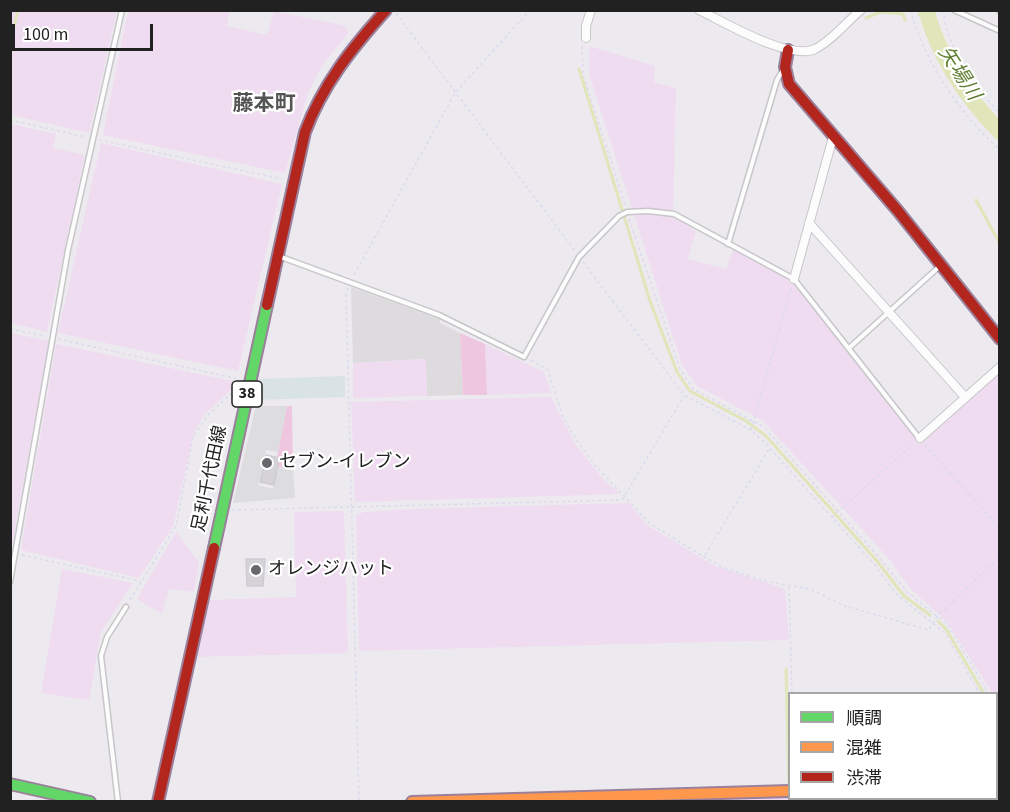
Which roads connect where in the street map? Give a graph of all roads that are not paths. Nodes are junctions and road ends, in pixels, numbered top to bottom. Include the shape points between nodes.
1 (122, 10) edge
2 (386, 10) edge
3 (591, 10) edge
4 (699, 10) edge
5 (954, 10) edge
6 (856, 12) edge
7 (999, 31) edge
8 (586, 38) road end
9 (788, 50) junction
10 (785, 67) junction
11 (833, 137) junction
12 (809, 223) junction
13 (728, 244) junction
14 (276, 257) junction
15 (941, 265) junction
16 (794, 279) junction
17 (890, 310) junction
18 (999, 339) edge
19 (849, 348) junction
20 (999, 367) edge
21 (965, 397) junction
22 (920, 438) joint
23 (10, 582) edge
24 (126, 607) road end
25 (10, 784) edge
26 (788, 791) edge
27 (90, 801) edge
28 (118, 801) edge
29 (158, 801) edge
30 (412, 801) edge

1 - 23 lane via 69,250
2 - 14 main road, 足利千代田線 / 38 via 325,82 305,132
3 - 8 street
4 - 9 street
5 - 7 lane
6 - 9 street via 813,50
9 - 10 main road
10 - 11 main road via 789,84
10 - 13 lane via 777,80
11 - 12 street
11 - 15 main road
12 - 16 street
12 - 17 street
13 - 14 lane via 674,214 627,212 619,216 579,257 524,357 439,315
13 - 16 lane
14 - 29 main road, 足利千代田線 / 38 via 246,381
15 - 17 lane
15 - 18 main road
16 - 19 lane
17 - 19 lane
17 - 21 street
19 - 22 lane
20 - 21 street
21 - 22 street
24 - 28 lane via 101,656
25 - 27 main road
26 - 30 main road

